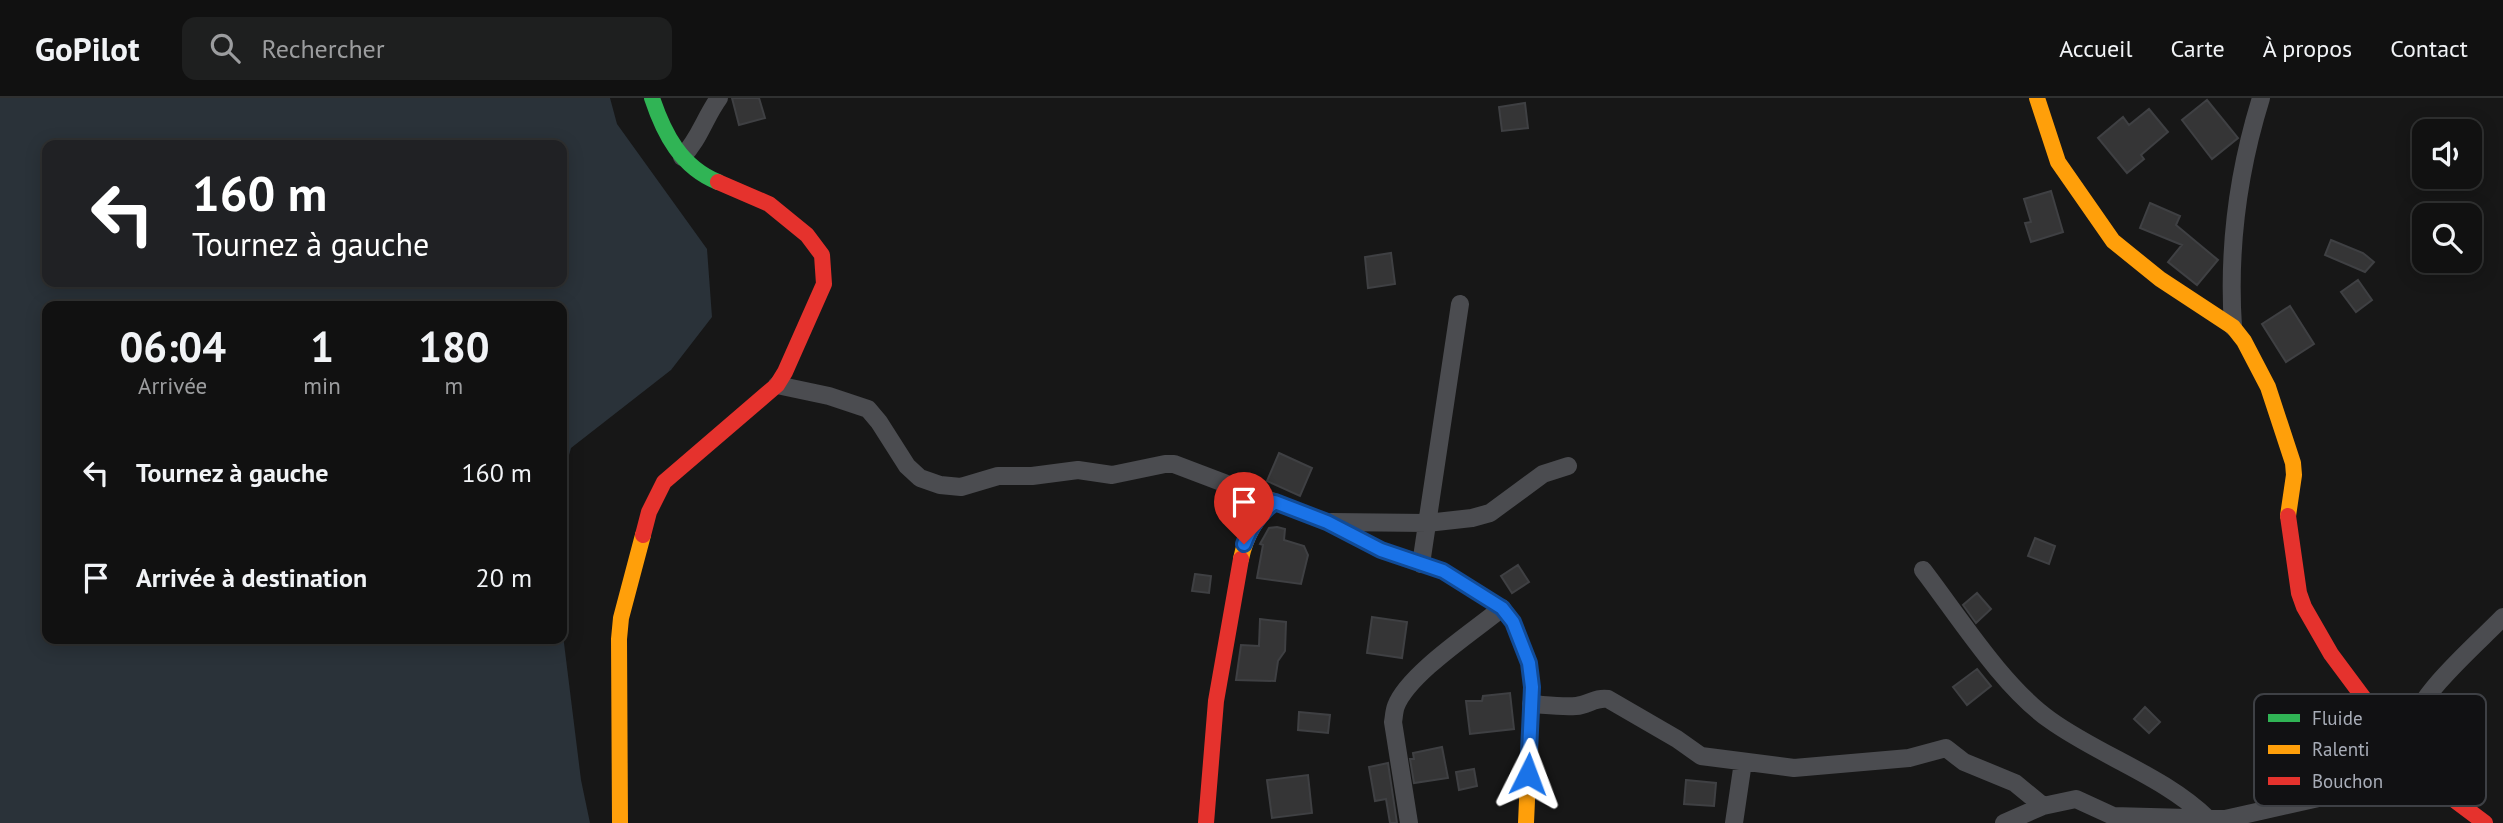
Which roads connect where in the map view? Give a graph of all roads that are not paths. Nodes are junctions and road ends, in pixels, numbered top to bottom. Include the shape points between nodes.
1 (652, 98) edge
2 (719, 98) edge
3 (2037, 98) edge
4 (2261, 98) edge
5 (682, 157) junction
6 (1460, 304) dead end
7 (2233, 327) junction
8 (777, 385) junction
9 (1568, 466) dead end
10 (1275, 502) junction
11 (1327, 522) junction
12 (1427, 523) junction
13 (1421, 564) junction
14 (1923, 570) dead end
15 (1502, 608) junction
16 (2503, 617) edge
17 (2360, 694) edge
18 (2429, 694) edge
19 (1531, 704) junction
20 (1743, 762) junction
21 (2043, 806) junction
22 (2280, 806) edge
23 (2462, 806) edge
24 (2217, 820) edge
25 (620, 823) edge
26 (1206, 823) edge
27 (1409, 823) edge
28 (1526, 823) edge
29 (1734, 823) edge
30 (2004, 823) edge
31 (2485, 823) edge

1 - 5 street via 660,125
2 - 5 street via 699,137
3 - 7 street via 2058,162 2099,225 2160,279
4 - 7 street via 2236,223
5 - 8 street via 701,174 774,207 816,243 823,257 824,284
6 - 12 street
7 - 17 street via 2268,387 2293,463 2289,530 2304,607
8 - 10 street via 868,409 907,466 920,478 940,485 961,487 998,476 1078,470 1112,475 1174,464
8 - 25 street via 664,482 649,512 619,639
9 - 12 street via 1543,474 1490,513
10 - 11 street
10 - 26 street via 1261,513 1244,544 1216,701
11 - 12 street
11 - 13 street via 1381,550
12 - 13 street
13 - 15 street via 1456,578
14 - 24 street via 2021,695 2050,720
15 - 19 street via 1526,654
15 - 27 street via 1428,667 1395,706 1393,722
16 - 18 street
19 - 20 street via 1581,706 1608,699 1701,756
19 - 28 street
20 - 21 street via 1794,768 1909,758 1946,748 1964,762 2015,783
20 - 29 street
21 - 24 street via 2076,799 2113,816
21 - 30 street
22 - 24 street
23 - 31 street

